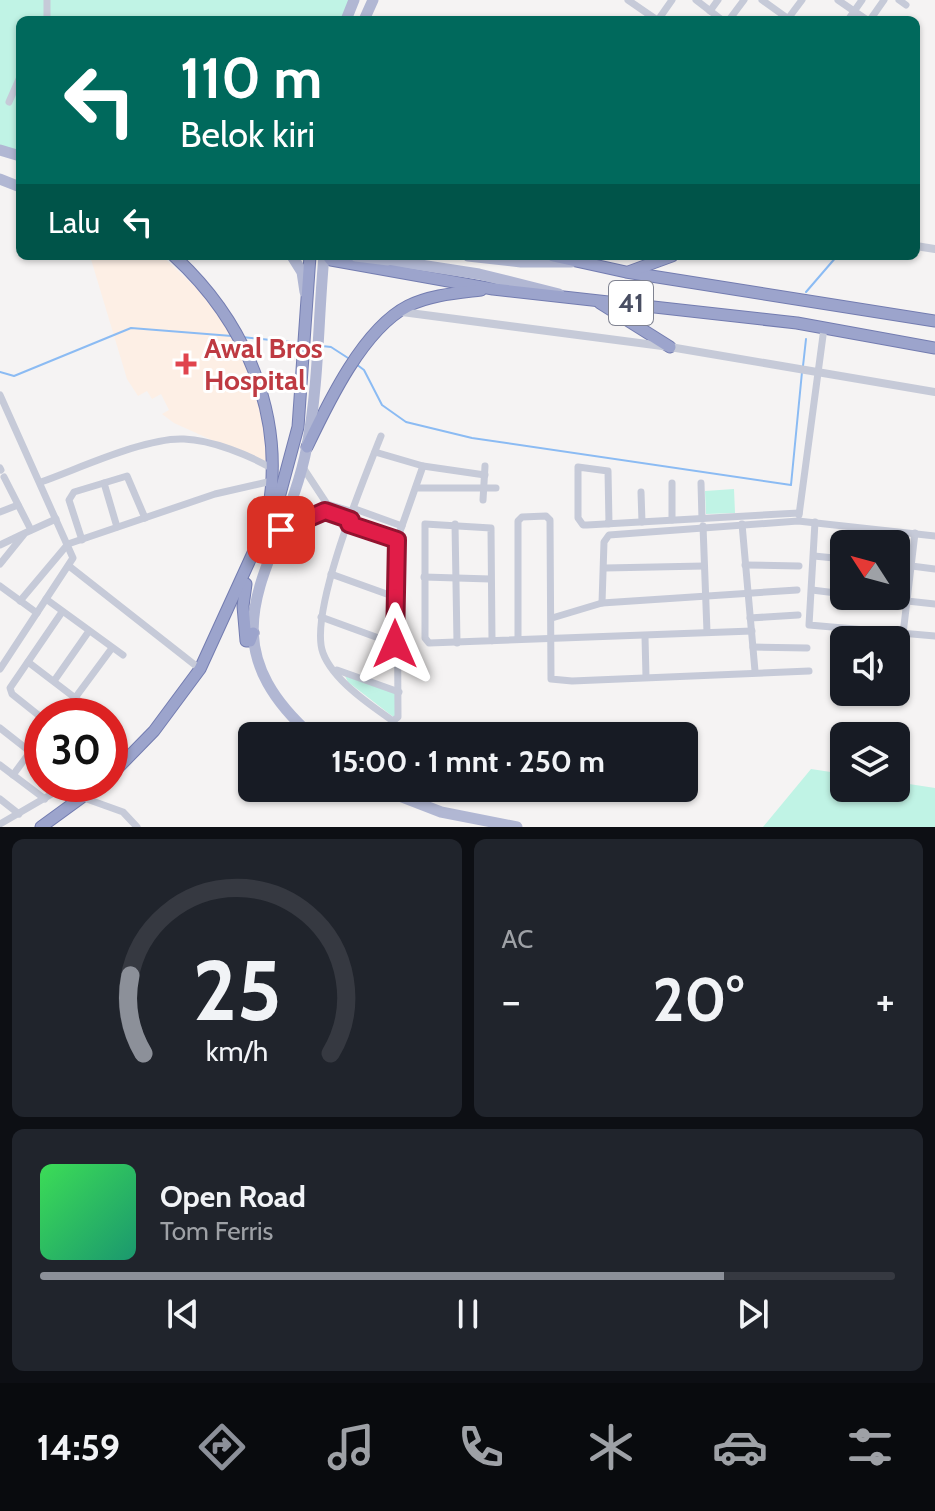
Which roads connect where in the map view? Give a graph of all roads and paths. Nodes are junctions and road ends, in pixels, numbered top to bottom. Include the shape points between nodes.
1 (628, 0) edge
2 (696, 0) edge
3 (718, 0) edge
4 (762, 0) edge
5 (838, 0) edge
6 (862, 0) edge
7 (884, 0) edge
8 (899, 0) edge
9 (906, 5) dead end
10 (710, 11) junction
11 (854, 12) junction
12 (652, 16) edge
13 (717, 16) edge
14 (783, 16) edge
15 (851, 16) edge
16 (861, 16) edge
17 (871, 16) edge
18 (16, 86) edge
19 (9, 102) dead end
20 (178, 260) edge
21 (294, 260) edge
22 (310, 260) edge
23 (324, 260) edge
24 (331, 260) edge
25 (372, 260) edge
26 (388, 260) edge
27 (503, 260) edge
28 (570, 260) edge
29 (660, 260) edge
30 (579, 262) junction
31 (376, 267) junction
32 (626, 272) junction
33 (493, 289) junction
34 (563, 296) junction
35 (306, 297) junction
36 (593, 299) junction
37 (397, 313) junction
38 (935, 321) edge
39 (824, 328) junction
40 (670, 347) junction
41 (935, 348) edge
42 (817, 374) junction
43 (935, 392) edge
44 (0, 395) edge
45 (3, 409) edge
46 (306, 413) junction
47 (381, 436) dead end
48 (307, 447) junction
49 (375, 452) junction
50 (302, 466) junction
51 (423, 466) junction
52 (2, 475) edge
53 (272, 475) junction
54 (41, 482) junction
55 (104, 483) junction
56 (672, 483) dead end
57 (701, 483) dead end
58 (418, 488) junction
59 (483, 488) junction
60 (496, 488) dead end
61 (641, 492) dead end
62 (483, 500) dead end
63 (18, 505) junction
64 (326, 507) junction
65 (0, 512) edge
66 (352, 516) junction
67 (798, 517) junction
68 (145, 518) junction
69 (56, 519) junction
70 (672, 520) junction
71 (642, 522) junction
72 (815, 522) junction
73 (702, 523) junction
74 (455, 524) junction
75 (609, 524) junction
76 (742, 524) junction
77 (402, 526) junction
78 (117, 527) junction
79 (281, 530) junction
80 (28, 532) junction
81 (263, 532) junction
82 (915, 533) junction
83 (935, 536) edge
84 (82, 540) junction
85 (397, 540) junction
86 (68, 544) junction
87 (0, 545) edge
88 (814, 556) junction
89 (830, 558) edge
90 (251, 561) junction
91 (0, 564) edge
92 (745, 565) junction
93 (69, 566) junction
94 (704, 566) junction
95 (799, 566) dead end
96 (912, 566) junction
97 (605, 568) junction
98 (935, 569) edge
99 (331, 574) junction
100 (424, 577) junction
101 (457, 578) junction
102 (910, 578) edge
103 (490, 579) junction
104 (0, 586) edge
105 (797, 590) dead end
106 (812, 590) junction
107 (830, 592) edge
108 (748, 595) junction
109 (395, 597) junction
110 (46, 599) junction
111 (706, 599) junction
112 (20, 601) junction
113 (910, 601) edge
114 (602, 603) junction
115 (935, 604) edge
116 (62, 612) junction
117 (37, 613) junction
118 (798, 615) dead end
119 (321, 617) junction
120 (552, 618) junction
121 (750, 618) junction
122 (830, 627) edge
123 (89, 631) junction
124 (752, 631) junction
125 (707, 632) junction
126 (253, 633) junction
127 (910, 634) edge
128 (935, 636) edge
129 (551, 637) junction
130 (645, 637) junction
131 (518, 639) junction
132 (492, 641) junction
133 (457, 643) junction
134 (395, 644) junction
135 (753, 647) junction
136 (112, 648) junction
137 (807, 648) dead end
138 (123, 655) dead end
139 (28, 662) junction
140 (0, 669) edge
141 (200, 669) junction
142 (333, 669) junction
143 (755, 671) junction
144 (809, 671) dead end
145 (646, 677) junction
146 (54, 681) junction
147 (399, 692) junction
148 (75, 698) joint
149 (24, 703) edge
150 (297, 722) edge
151 (0, 728) edge
152 (24, 747) edge
153 (128, 758) edge
154 (24, 760) edge
155 (1, 768) edge
156 (13, 775) junction
157 (24, 783) edge
158 (0, 799) edge
159 (40, 802) edge
160 (78, 802) edge
161 (95, 802) edge
162 (415, 802) edge
163 (19, 814) junction
164 (0, 824) edge
165 (41, 827) edge
166 (137, 827) edge
167 (517, 827) edge

1 - 12 street
2 - 10 street
3 - 10 street
4 - 14 street
5 - 11 street
6 - 11 street
7 - 17 street
8 - 9 street
10 - 13 street
11 - 15 street
11 - 16 street
18 - 19 street
20 - 53 highway via 202,286 250,358 265,403
21 - 35 main road
22 - 35 highway
23 - 46 main road via 316,361
24 - 31 highway, 41
25 - 31 highway
26 - 34 main road, bridge via 503,279
27 - 30 main road
28 - 30 highway, 41
29 - 32 highway
30 - 32 highway, 41
31 - 33 highway, 41
32 - 38 highway, 41
33 - 34 highway, 41
33 - 37 highway via 436,297
34 - 36 highway, 41
35 - 46 highway
36 - 39 highway, 41
36 - 40 highway
37 - 40 street
37 - 48 highway via 353,363
39 - 41 highway, 41
39 - 42 street
40 - 42 street
42 - 43 street
42 - 67 street
44 - 45 street
45 - 54 street
46 - 48 main road
46 - 81 highway
47 - 49 street
48 - 50 main road
49 - 51 street
49 - 66 street
50 - 64 street
50 - 79 main road
51 - 58 street
51 - 59 street via 485,471
52 - 63 street
53 - 54 street via 253,458 181,439
53 - 68 street
53 - 81 highway
54 - 69 street
55 - 68 street via 130,478
55 - 78 street
55 - 84 street via 69,497
56 - 70 street
57 - 73 street
58 - 59 street
58 - 77 street
59 - 60 street
59 - 62 street
61 - 71 street
63 - 65 street
63 - 80 street
64 - 66 street
64 - 79 street
66 - 77 street
66 - 85 street
66 - 99 street
67 - 72 street
67 - 73 street
67 - 76 street
68 - 78 street
69 - 80 street
69 - 86 street
70 - 71 street
70 - 73 street
71 - 75 street
72 - 82 street
72 - 88 street
73 - 76 street
73 - 94 street
73 - 97 street via 609,535 604,542
74 - 100 street via 423,526
74 - 101 street
74 - 103 street via 491,528
75 - 75 street via 578,521 578,467 608,471
76 - 92 street
77 - 85 street
78 - 84 street
79 - 126 main road via 260,581
80 - 87 street
80 - 91 street
81 - 90 highway
82 - 83 street
82 - 96 street
84 - 86 street
85 - 109 street
86 - 93 street via 73,555
86 - 112 street
88 - 89 street
88 - 106 street
90 - 126 highway via 243,606 246,641
90 - 141 highway
92 - 95 street
92 - 108 street
93 - 110 street
93 - 141 street
94 - 97 street
94 - 111 street
96 - 98 street
96 - 102 street
97 - 114 street
99 - 109 street
99 - 119 street
100 - 101 street
100 - 133 street via 426,640
101 - 103 street
101 - 133 street
103 - 132 street
104 - 112 street
105 - 108 street
106 - 107 street
106 - 122 street via 809,625
108 - 111 street
108 - 121 street
109 - 134 street
110 - 116 street
110 - 117 street
111 - 114 street
111 - 125 street
112 - 117 street
113 - 115 street
114 - 120 street
116 - 123 street
116 - 139 street
117 - 140 street
118 - 121 street
119 - 134 street
119 - 142 street via 322,650
120 - 129 street
120 - 131 street via 550,520 522,517 517,522
121 - 124 street
123 - 136 street
123 - 146 street
124 - 125 street
124 - 135 street
125 - 130 street
126 - 150 main road via 266,682
127 - 128 street
129 - 130 street
129 - 131 street
129 - 145 street via 551,679
130 - 145 street
131 - 132 street
132 - 133 street
134 - 147 street
135 - 137 street
135 - 143 street
136 - 138 street
136 - 148 street
139 - 146 street
139 - 149 street via 10,691
141 - 153 highway
142 - 147 street
142 - 147 street via 393,721 398,718
143 - 144 street
143 - 145 street
146 - 148 street
151 - 152 street
154 - 156 street
155 - 156 street
156 - 157 street
158 - 163 street
159 - 163 street
160 - 165 highway
161 - 166 street via 123,812
162 - 167 main road
163 - 164 street

